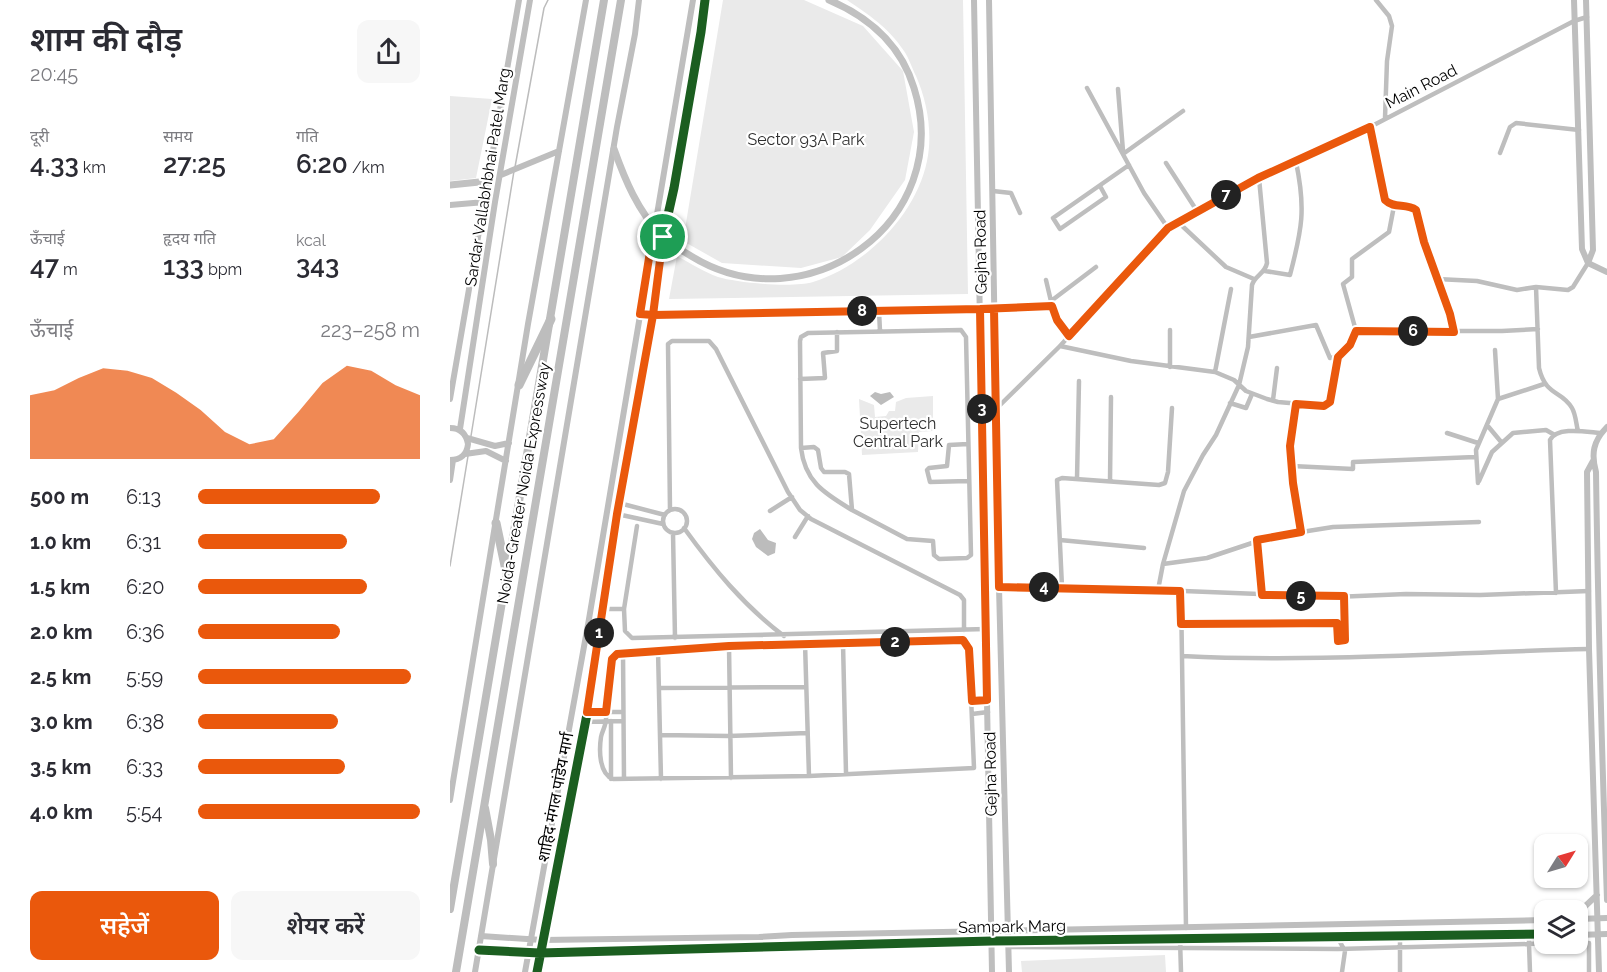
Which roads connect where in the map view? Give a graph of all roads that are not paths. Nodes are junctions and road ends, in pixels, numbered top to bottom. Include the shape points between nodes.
1 (519, 0) edge
2 (530, 0) edge
3 (586, 0) edge
4 (604, 0) edge
5 (621, 0) edge
6 (639, 0) edge
7 (693, 0) edge
8 (705, 0) edge
9 (829, 0) edge
10 (974, 0) edge
11 (989, 0) edge
12 (1376, 0) edge
13 (1574, 0) edge
14 (1586, 0) edge
15 (1587, 16) junction
16 (1574, 21) junction
17 (1088, 88) dead end
18 (1118, 89) dead end
19 (1183, 111) dead end
20 (1385, 118) junction
21 (1370, 127) junction
22 (1579, 130) junction
23 (614, 149) junction
24 (559, 151) junction
25 (1500, 153) dead end
26 (1123, 154) junction
27 (1296, 162) junction
28 (1166, 163) dead end
29 (1129, 165) junction
30 (501, 176) junction
31 (1258, 178) junction
32 (489, 181) junction
33 (450, 185) edge
34 (1100, 186) junction
35 (993, 191) junction
36 (485, 202) junction
37 (450, 205) edge
38 (1394, 206) junction
39 (1197, 211) junction
40 (1020, 213) dead end
41 (1178, 222) junction
42 (654, 227) junction
43 (1168, 228) junction
44 (663, 237) junction
45 (1588, 263) junction
46 (1096, 267) dead end
47 (1265, 270) junction
48 (1607, 272) edge
49 (1254, 279) junction
50 (1437, 279) junction
51 (1047, 280) dead end
52 (1536, 287) junction
53 (1230, 289) dead end
54 (1051, 303) junction
55 (458, 307) dead end
56 (466, 308) junction
57 (980, 309) junction
58 (994, 309) junction
59 (879, 311) junction
60 (640, 314) junction
61 (653, 315) junction
62 (551, 320) junction
63 (1538, 329) junction
64 (1170, 330) dead end
65 (880, 331) junction
66 (1356, 331) junction
67 (837, 332) junction
68 (1454, 332) junction
69 (1069, 336) junction
70 (1249, 337) junction
71 (1060, 346) junction
72 (1495, 350) dead end
73 (1338, 357) junction
74 (1170, 367) junction
75 (1276, 368) dead end
76 (1215, 372) junction
77 (800, 380) junction
78 (1079, 381) dead end
79 (1544, 384) junction
80 (519, 385) junction
81 (1239, 385) junction
82 (1252, 394) junction
83 (1111, 397) dead end
84 (450, 399) edge
85 (1498, 399) junction
86 (1273, 400) junction
87 (1230, 404) junction
88 (1296, 404) junction
89 (1172, 408) dead end
90 (996, 409) junction
91 (982, 412) junction
92 (967, 414) junction
93 (1487, 424) junction
94 (1607, 427) edge
95 (450, 428) edge
96 (460, 429) junction
97 (1578, 431) junction
98 (1447, 433) dead end
99 (1600, 433) junction
100 (1553, 434) junction
101 (467, 438) junction
102 (509, 443) junction
103 (1502, 443) junction
104 (968, 444) junction
105 (1478, 444) junction
106 (801, 448) junction
107 (465, 454) junction
108 (1475, 457) junction
109 (452, 460) edge
110 (506, 461) junction
111 (1593, 461) junction
112 (1292, 466) junction
113 (1077, 479) junction
114 (450, 480) edge
115 (968, 481) junction
116 (1110, 481) junction
117 (792, 497) junction
118 (619, 503) junction
119 (643, 510) junction
120 (670, 510) junction
121 (852, 510) junction
122 (770, 511) dead end
123 (617, 514) junction
124 (665, 514) junction
125 (808, 516) junction
126 (642, 520) junction
127 (1479, 522) dead end
128 (496, 523) junction
129 (663, 524) junction
130 (637, 526) dead end
131 (684, 528) junction
132 (673, 532) junction
133 (1301, 532) junction
134 (795, 537) dead end
135 (1060, 540) junction
136 (1257, 540) junction
137 (1144, 548) dead end
138 (1163, 564) junction
139 (507, 575) junction
140 (999, 587) junction
141 (1062, 587) junction
142 (1158, 590) junction
143 (1180, 591) junction
144 (1589, 591) junction
145 (1556, 593) junction
146 (1262, 595) junction
147 (1344, 596) junction
148 (1589, 603) junction
149 (1599, 604) junction
150 (603, 609) junction
151 (624, 609) junction
152 (1181, 624) junction
153 (964, 630) junction
154 (986, 630) junction
155 (784, 636) junction
156 (675, 639) junction
157 (805, 643) junction
158 (843, 643) junction
159 (729, 646) junction
160 (1588, 648) junction
161 (658, 650) junction
162 (623, 652) junction
163 (1182, 656) junction
164 (1600, 663) junction
165 (1589, 664) junction
166 (806, 687) junction
167 (659, 688) junction
168 (730, 688) junction
169 (987, 700) junction
170 (972, 701) junction
171 (587, 712) junction
172 (606, 712) junction
173 (622, 712) junction
174 (987, 712) junction
175 (972, 714) junction
176 (1605, 718) edge
177 (608, 721) junction
178 (622, 721) junction
179 (585, 722) junction
180 (1604, 730) edge
181 (807, 734) junction
182 (660, 735) junction
183 (729, 736) junction
184 (846, 773) junction
185 (809, 776) junction
186 (731, 777) junction
187 (611, 779) junction
188 (624, 779) junction
189 (661, 779) junction
190 (450, 800) edge
191 (484, 805) junction
192 (493, 864) junction
193 (1607, 882) edge
194 (1598, 895) junction
195 (1607, 900) edge
196 (1588, 904) edge
197 (450, 909) edge
198 (1607, 918) edge
199 (1588, 919) edge
200 (1598, 919) junction
201 (1534, 920) edge
202 (1186, 928) junction
203 (992, 931) junction
204 (1008, 931) junction
205 (1529, 934) junction
206 (1534, 934) edge
207 (1607, 934) edge
208 (1588, 935) edge
209 (1599, 935) junction
210 (481, 936) junction
211 (1400, 936) junction
212 (530, 939) junction
213 (542, 939) junction
214 (1180, 939) junction
215 (1340, 939) junction
216 (992, 941) junction
217 (1588, 943) edge
218 (1008, 944) junction
219 (1529, 944) junction
220 (1534, 944) edge
221 (1181, 947) junction
222 (1400, 947) junction
223 (1338, 949) junction
224 (1345, 949) junction
225 (479, 950) junction
226 (528, 953) junction
227 (540, 953) junction
228 (1342, 960) junction
229 (456, 972) edge
230 (475, 972) edge
231 (525, 972) edge
232 (537, 972) edge
233 (993, 972) edge
234 (1009, 972) edge
235 (1181, 972) edge
236 (1342, 972) edge
237 (1400, 972) edge
238 (1530, 972) edge
239 (1589, 972) edge
240 (1599, 972) edge

1 - 32 street, Sardar Vallabhbhai Patel Marg
2 - 30 street, Sardar Vallabhbhai Patel Marg
3 - 24 street
4 - 62 highway, Noida-Greater Noida Expressway
5 - 191 highway, Noida-Greater Noida Expressway
6 - 23 street
7 - 42 street
8 - 44 street, शाहिद मंगल पांडेय मार्ग
9 - 44 main road via 862,16 880,32 910,75 921,128 913,183 902,205 865,248 823,270 792,277 754,278 724,272 703,264
10 - 57 street, Gejha Road
11 - 35 street, Gejha Road
12 - 20 street via 1392,26
13 - 16 street
14 - 15 street
15 - 16 street, Main Road
15 - 45 street via 1593,250
16 - 20 street, Main Road
16 - 22 street
17 - 26 street
18 - 26 street
19 - 26 street
20 - 21 street, Main Road
21 - 27 street, Main Road
21 - 38 street via 1384,196
22 - 25 street via 1516,123 1510,127
22 - 45 street via 1582,249
23 - 42 main road via 628,187
23 - 192 street
24 - 30 street
24 - 80 street
26 - 29 street
27 - 31 street, Main Road
27 - 47 street via 1303,217 1290,275
28 - 39 street
29 - 34 street
29 - 43 street
30 - 96 street, Sardar Vallabhbhai Patel Marg
31 - 39 street, Main Road
31 - 47 street
32 - 33 main road
32 - 36 street, Sardar Vallabhbhai Patel Marg
34 - 34 street via 1053,218 1060,229 1106,197
35 - 40 street via 1011,193
35 - 58 street, Gejha Road
36 - 37 street
36 - 56 street, Sardar Vallabhbhai Patel Marg
38 - 50 street via 1416,210
38 - 66 street via 1389,232 1352,259 1352,277 1343,284
39 - 41 street, Main Road
41 - 43 street, Main Road
41 - 49 street via 1226,267
42 - 44 main road
42 - 60 street
43 - 69 street, Main Road
44 - 61 street, शाहिद मंगल पांडेय मार्ग
45 - 48 street
45 - 52 street via 1571,289
46 - 54 street
47 - 49 street
49 - 70 street
50 - 52 street via 1477,281 1517,290
50 - 68 street
51 - 54 street
52 - 63 street
53 - 76 street
54 - 58 street
54 - 69 street
55 - 56 street
56 - 84 street, Sardar Vallabhbhai Patel Marg
57 - 58 street
57 - 59 street
57 - 91 street, Gejha Road
58 - 90 street, Gejha Road
59 - 61 street
59 - 65 street
60 - 61 street
60 - 212 street
61 - 118 street, शाहिद मंगल पांडेय मार्ग
62 - 80 highway
62 - 139 highway, Noida-Greater Noida Expressway
63 - 68 street
63 - 79 street via 1539,368
64 - 74 street
65 - 67 street
65 - 92 street via 963,332
66 - 68 street
66 - 73 street via 1350,345
67 - 77 street via 801,337
67 - 77 street via 837,351 823,353 825,378
69 - 71 street, Main Road
70 - 73 street via 1316,325 1330,358
70 - 81 street
71 - 74 street
71 - 90 street, Main Road
72 - 85 street
73 - 88 street via 1328,405
74 - 76 street
75 - 86 street
76 - 81 street
77 - 106 street
78 - 113 street
79 - 85 street
79 - 97 street via 1571,407
80 - 102 street
81 - 82 street
81 - 87 street
82 - 86 street
82 - 87 street via 1246,408
83 - 116 street
85 - 93 street
86 - 88 street
87 - 138 street via 1184,491
88 - 112 street via 1290,446
89 - 116 street via 1165,483
90 - 140 street, Gejha Road
91 - 92 street
91 - 154 street, Gejha Road
92 - 104 street
93 - 103 street
93 - 105 street
94 - 99 street
95 - 96 street
96 - 101 street
97 - 99 street
97 - 100 street
98 - 105 street
99 - 111 street
100 - 103 street via 1546,430 1513,433
100 - 145 street via 1550,440
101 - 102 street via 495,446
101 - 107 street
102 - 110 street
103 - 108 street via 1492,452 1478,483
104 - 115 street
104 - 115 street via 949,445 947,466 927,470 930,482
105 - 108 street
106 - 121 street via 819,489
106 - 121 street via 818,450 824,472 849,474
107 - 109 street
107 - 110 street via 486,452
108 - 112 street via 1353,462 1353,469
109 - 114 street
110 - 128 street
111 - 144 street via 1587,472
111 - 149 street
112 - 133 street
113 - 116 street
113 - 135 street via 1059,479 1056,483
115 - 121 street via 971,555 967,558 936,558 933,541 907,539
117 - 120 street via 712,343 672,341 668,344
117 - 122 street
117 - 125 street
118 - 119 street
118 - 123 street, शाहिद मंगल पांडेय मार्ग
119 - 124 street
119 - 126 street
120 - 124 street
120 - 131 street via 685,515
123 - 126 street
123 - 150 street, शाहिद मंगल पांडेय मार्ग
124 - 129 street
125 - 134 street
125 - 153 street via 960,595 964,600
126 - 129 street
127 - 133 street via 1344,526
128 - 139 highway
128 - 190 street
129 - 132 street
130 - 151 street
131 - 132 street
131 - 155 street via 739,597
132 - 156 street
133 - 136 street
135 - 137 street
135 - 141 street
136 - 138 street via 1207,558
136 - 146 street
138 - 142 street
139 - 197 highway, Noida-Greater Noida Expressway
140 - 141 street
140 - 204 street, Gejha Road
141 - 142 street
142 - 143 street
143 - 146 street
143 - 152 street
144 - 145 street
144 - 148 street
145 - 147 street
146 - 147 street
147 - 152 street via 1345,640 1338,641 1337,623
148 - 149 street
148 - 160 street
149 - 164 street
150 - 151 street
150 - 171 street, शाहिद मंगल पांडेय मार्ग
151 - 156 street via 629,637
152 - 163 street
153 - 154 street
153 - 155 street
154 - 169 street, Gejha Road
155 - 156 street
157 - 158 street
157 - 159 street
157 - 166 street
158 - 170 street via 963,640 969,649
158 - 184 street
159 - 161 street
159 - 168 street
160 - 163 street via 1314,657
160 - 165 street
161 - 162 street
161 - 167 street
162 - 172 street via 612,659
162 - 173 street
163 - 202 street
164 - 165 street
164 - 176 street
165 - 194 street
166 - 168 street
166 - 181 street
167 - 168 street
167 - 182 street
168 - 183 street
169 - 170 street
169 - 174 street, Gejha Road
170 - 175 street
171 - 172 street
171 - 179 street, शाहिद मंगल पांडेय मार्ग
172 - 173 street
172 - 177 street
173 - 178 street
174 - 175 street
174 - 203 street, Gejha Road
175 - 184 street via 974,768
176 - 180 street
177 - 178 street
177 - 179 street
177 - 187 street
177 - 187 street via 601,739 601,757
178 - 188 street
179 - 213 street, शाहिद मंगल पांडेय मार्ग
180 - 193 street
181 - 183 street
181 - 185 street
182 - 183 street
182 - 189 street
183 - 186 street
184 - 185 street
185 - 186 street
186 - 189 street
187 - 188 street
188 - 189 street
191 - 192 highway
191 - 229 highway, Noida-Greater Noida Expressway
192 - 210 street
193 - 195 street
194 - 196 street
194 - 200 street
198 - 200 street
199 - 200 street
200 - 209 street
201 - 202 street, Sampark Marg
202 - 204 street, Sampark Marg
203 - 204 street, Sampark Marg
203 - 213 street, Sampark Marg
203 - 216 street, Gejha Road
204 - 218 street, Gejha Road
205 - 206 street, Sampark Marg
205 - 211 street, Sampark Marg
205 - 219 street
207 - 209 street
208 - 209 street
209 - 240 street
210 - 212 street, Sampark Marg
210 - 225 street
211 - 215 street, Sampark Marg
211 - 222 street
212 - 213 street, Sampark Marg
212 - 226 street
213 - 227 street, शाहिद मंगल पांडेय मार्ग
214 - 215 street, Sampark Marg
214 - 218 street, Sampark Marg
214 - 221 street
215 - 223 street
215 - 224 street
216 - 218 street, Sampark Marg
216 - 227 street, Sampark Marg
216 - 233 street, Gejha Road
217 - 239 street
218 - 221 street
218 - 234 street, Gejha Road
219 - 220 street
219 - 222 street
219 - 238 street
221 - 223 street
221 - 235 street
222 - 224 street
222 - 237 street
223 - 224 street
223 - 228 street
224 - 228 street
225 - 226 street, Sampark Marg
225 - 230 street
226 - 227 street, Sampark Marg
226 - 231 street
227 - 232 street, शाहिद मंगल पांडेय मार्ग
228 - 236 street

